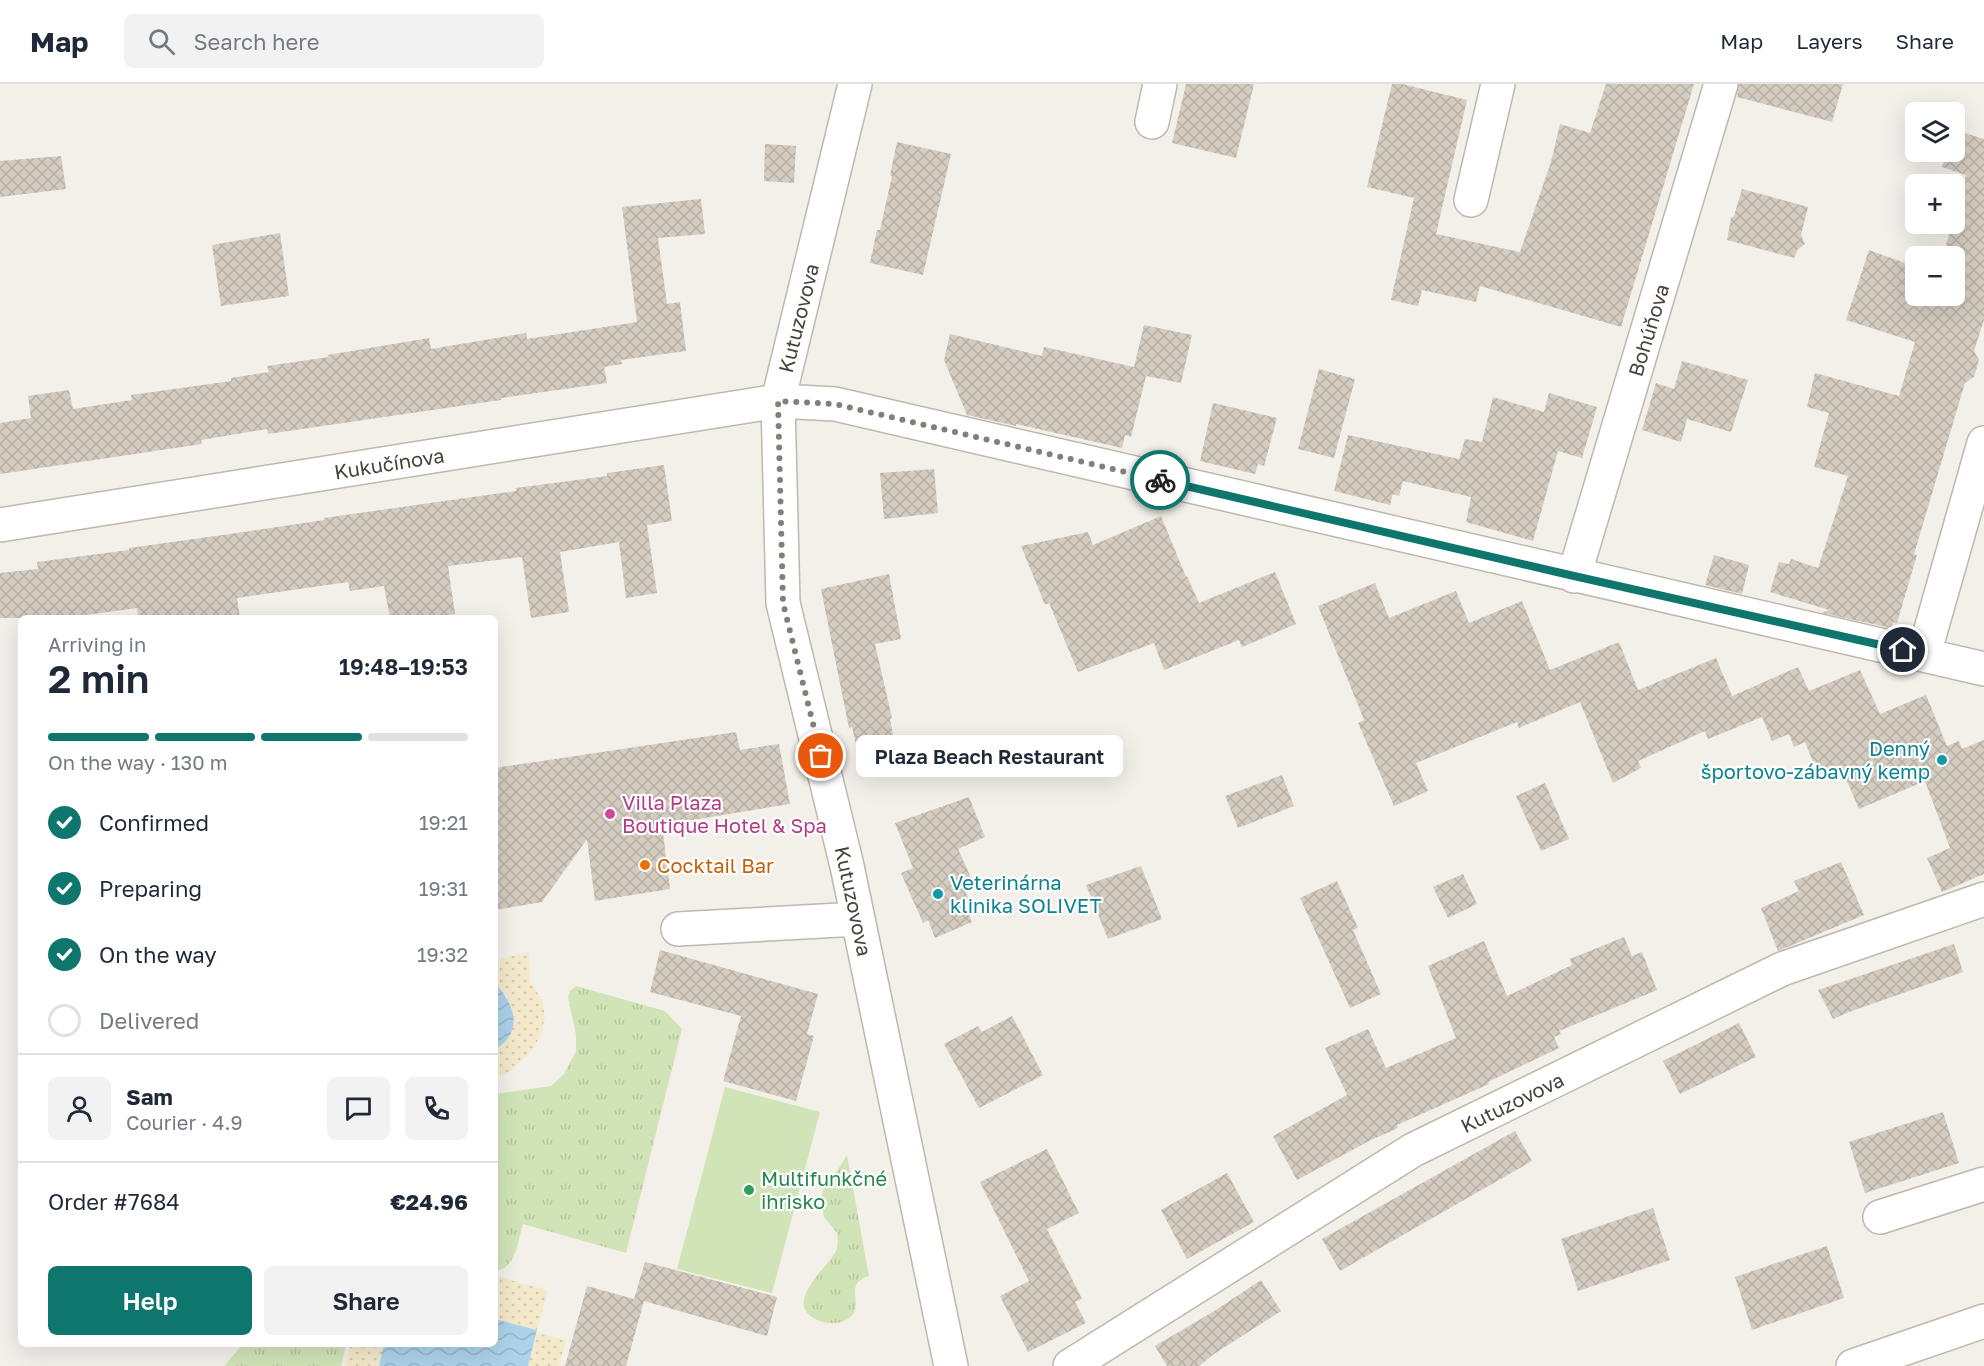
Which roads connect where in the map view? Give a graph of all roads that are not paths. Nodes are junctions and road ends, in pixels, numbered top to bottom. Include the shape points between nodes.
1 (855, 84) edge
2 (1160, 84) edge
3 (1498, 84) edge
4 (1721, 84) edge
5 (1152, 122) dead end
6 (1471, 200) dead end
7 (778, 401) junction
8 (1984, 443) edge
9 (0, 525) edge
10 (1574, 576) junction
11 (1924, 654) junction
12 (1984, 669) edge
13 (1984, 899) edge
14 (858, 919) junction
15 (678, 929) dead end
16 (1984, 1184) edge
17 (1880, 1216) dead end
18 (1984, 1321) edge
19 (951, 1366) edge
20 (1070, 1366) edge
21 (1853, 1366) edge

1 - 7 street, Kutuzovova
2 - 5 street
3 - 6 street
4 - 10 street, Bohúňova
7 - 9 street, Kukučínova
7 - 10 street, Kukučínova via 835,404
7 - 14 street, Kutuzovova via 783,603
8 - 11 street
10 - 11 street, Kukučínova
11 - 12 street, Kukučínova
13 - 20 street, Kutuzovova via 1782,969 1413,1150
14 - 15 street
14 - 19 street, Kutuzovova
16 - 17 street
18 - 21 street

